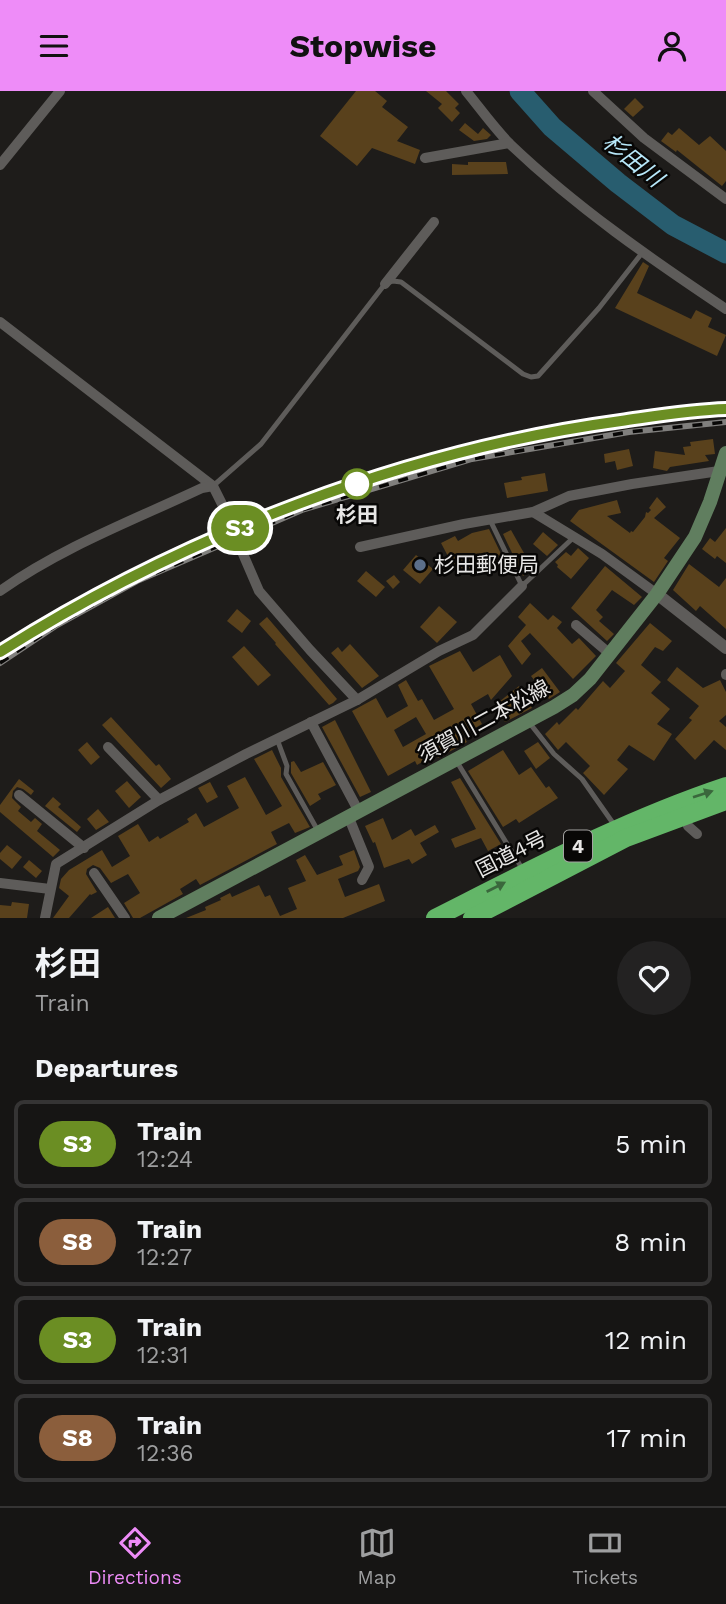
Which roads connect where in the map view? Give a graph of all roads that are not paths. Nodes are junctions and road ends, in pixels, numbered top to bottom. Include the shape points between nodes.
1 (60, 91) edge
2 (466, 91) edge
3 (593, 91) edge
4 (509, 143) junction
5 (425, 158) dead end
6 (0, 165) edge
7 (726, 199) edge
8 (434, 222) dead end
9 (642, 253) junction
10 (385, 284) junction
11 (726, 309) edge
12 (0, 322) edge
13 (726, 453) edge
14 (719, 471) junction
15 (213, 486) junction
16 (533, 512) junction
17 (230, 520) tunnel mouth
18 (489, 520) junction
19 (574, 537) junction
20 (240, 547) tunnel mouth
21 (360, 547) dead end
22 (522, 586) junction
23 (0, 591) edge
24 (657, 593) junction
25 (576, 625) dead end
26 (726, 648) edge
27 (610, 654) junction
28 (357, 700) junction
29 (528, 721) junction
30 (311, 722) junction
31 (277, 739) junction
32 (108, 747) dead end
33 (457, 761) junction
34 (726, 786) edge
35 (19, 795) dead end
36 (159, 800) junction
37 (726, 801) edge
38 (354, 815) junction
39 (685, 817) junction
40 (616, 828) junction
41 (318, 832) junction
42 (697, 834) dead end
43 (84, 848) junction
44 (94, 873) dead end
45 (524, 873) junction
46 (362, 880) dead end
47 (0, 883) edge
48 (50, 890) junction
49 (44, 918) edge
50 (125, 918) edge
51 (159, 918) edge
52 (435, 918) edge
53 (472, 918) edge

1 - 6 street
2 - 4 street
3 - 7 street via 644,138
4 - 5 street
4 - 9 street
8 - 10 street
9 - 10 lane via 542,373 531,377 401,282
9 - 11 street
10 - 15 lane via 261,444
12 - 15 street
13 - 14 main road, 須賀川二本松線
14 - 16 street via 569,496
14 - 24 main road, 須賀川二本松線 via 695,537
15 - 17 street
15 - 23 street via 51,559
16 - 18 street
16 - 19 street
18 - 21 street
18 - 22 lane
19 - 22 lane
19 - 24 street
20 - 28 street via 260,591
22 - 28 street via 473,635
24 - 26 street
24 - 27 main road, 須賀川二本松線
25 - 27 street
27 - 29 main road, 須賀川二本松線 via 573,695
28 - 30 street
29 - 33 main road, 須賀川二本松線
29 - 40 lane via 582,779
30 - 31 street
30 - 38 street
31 - 36 street
31 - 41 lane via 286,774
32 - 36 street
33 - 38 main road, 須賀川二本松線
33 - 45 lane
40 -> 34 highway, 国道4号 / 4
35 - 43 street
36 - 43 street
37 - 39 highway, 国道4号 / 4
38 - 41 main road, 須賀川二本松線
38 - 46 street via 369,867
39 - 42 street
39 - 53 highway, 国道4号 / 4 via 626,838
40 - 45 highway, 国道4号 / 4
41 - 51 main road, 須賀川二本松線
43 - 48 street via 56,864
44 - 50 street
52 -> 45 highway, 国道4号 / 4
47 - 48 street
48 - 49 street

